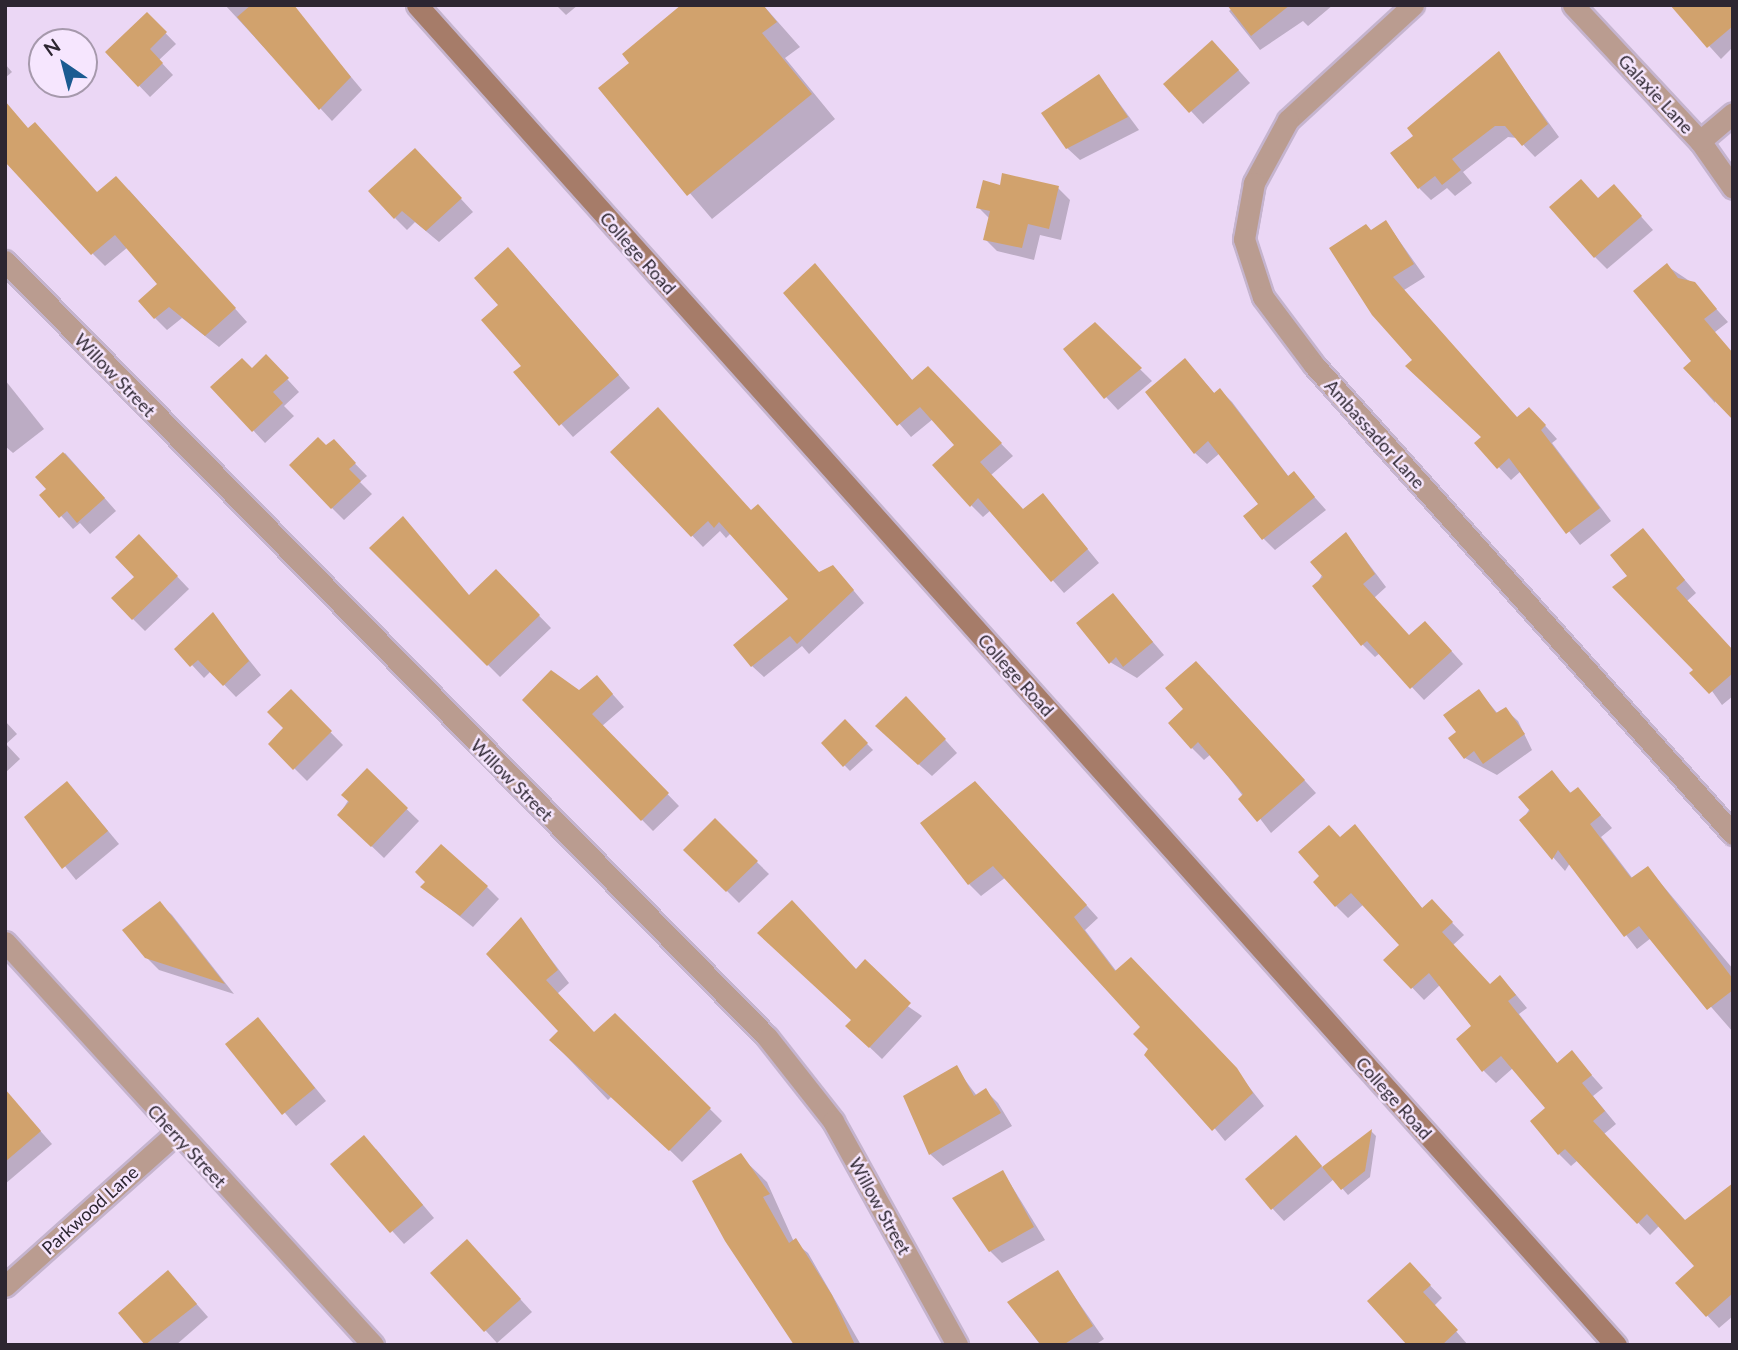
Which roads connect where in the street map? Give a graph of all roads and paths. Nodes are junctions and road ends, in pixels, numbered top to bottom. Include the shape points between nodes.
1 (417, 5) edge
2 (1413, 5) edge
3 (1573, 5) edge
4 (1733, 113) edge
5 (1700, 141) junction
6 (1733, 188) edge
7 (5, 261) edge
8 (1733, 834) edge
9 (5, 942) edge
10 (175, 1134) junction
11 (5, 1286) edge
12 (373, 1345) edge
13 (957, 1345) edge
14 (1616, 1345) edge

1 - 14 street, College Road
2 - 8 street, Ambassador Lane via 1289,120 1254,183 1244,239 1263,298 1314,365
3 - 5 street, Galaxie Lane
4 - 5 street
5 - 6 street, Galaxie Lane
7 - 13 street, Willow Street via 767,1037 833,1121
9 - 10 street, Cherry Street
10 - 11 street, Parkwood Lane
10 - 12 street, Cherry Street

